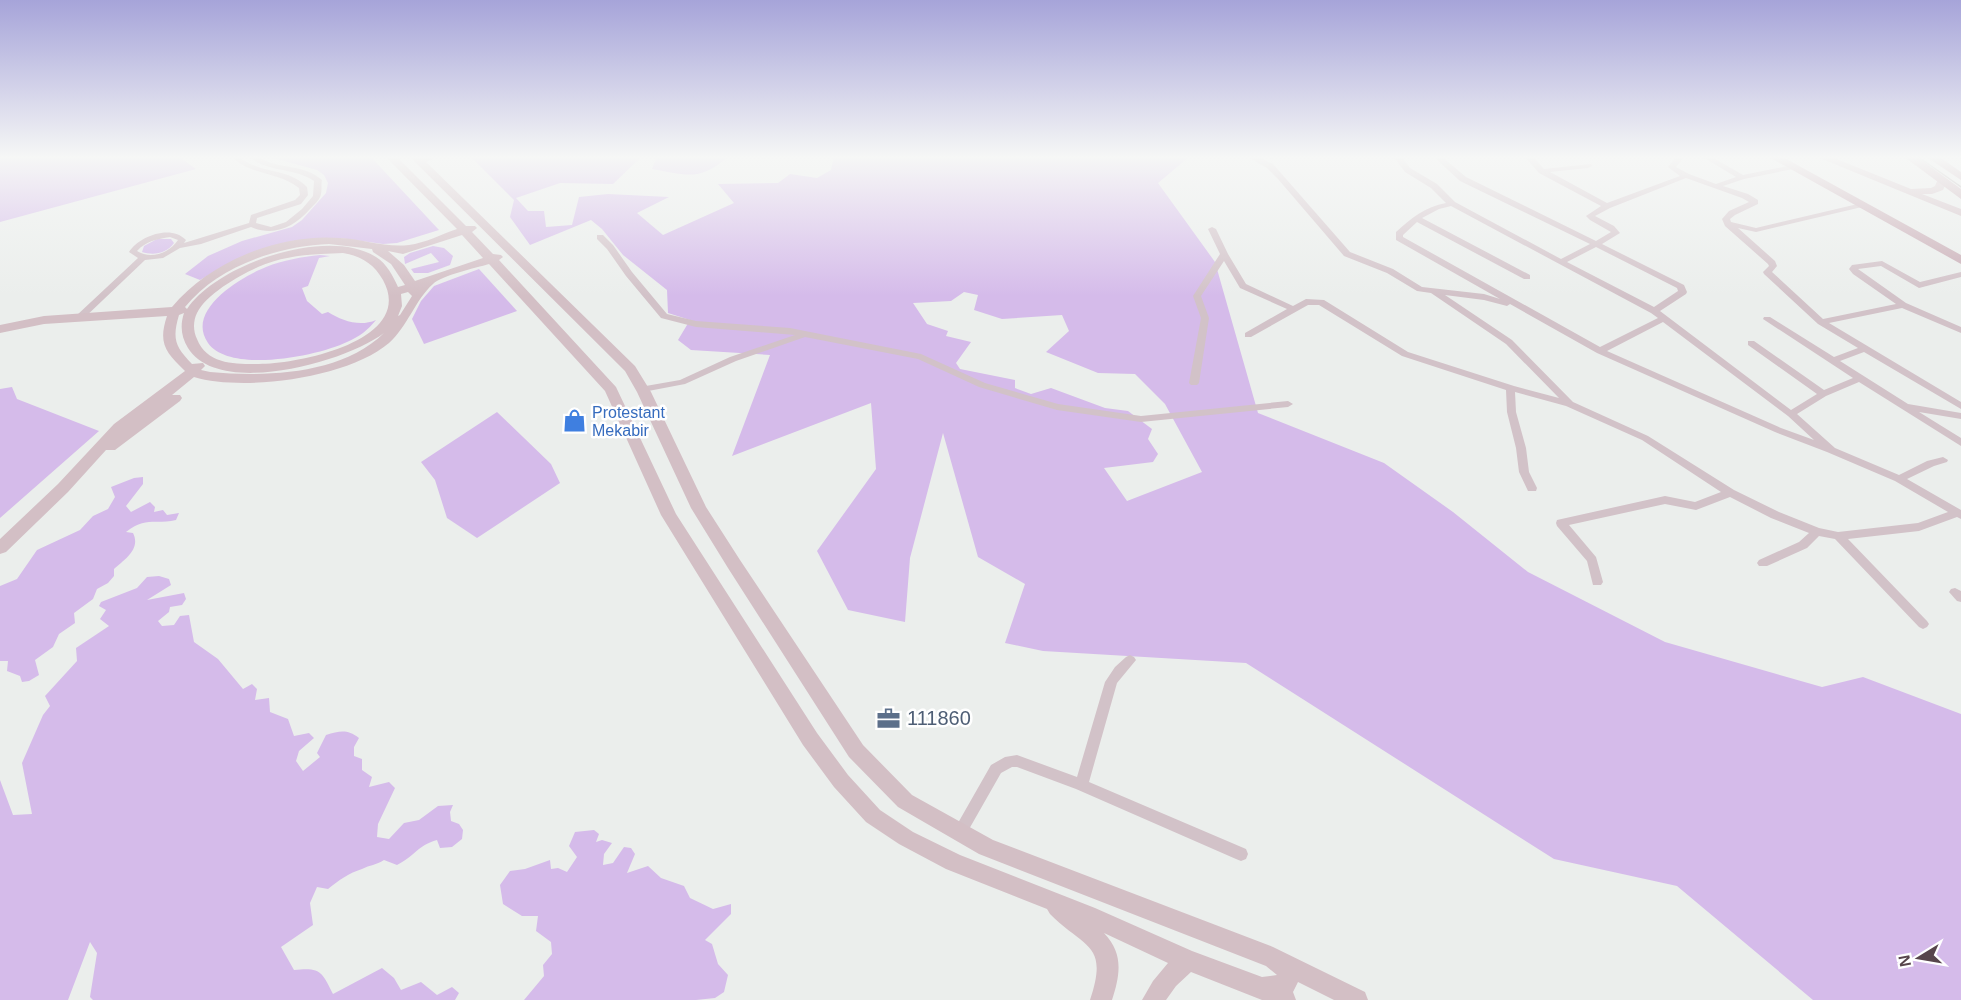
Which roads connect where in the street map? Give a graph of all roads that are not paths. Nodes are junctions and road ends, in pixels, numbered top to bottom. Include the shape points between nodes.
1 (296, 203) edge
2 (310, 203) edge
3 (437, 203) edge
4 (463, 203) edge
5 (1303, 203) edge
6 (1510, 203) edge
7 (1601, 203) edge
8 (1616, 203) edge
9 (1754, 203) edge
10 (1855, 203) edge
11 (1865, 203) edge
12 (1935, 203) edge
13 (1452, 204) joint
14 (1859, 205) junction
15 (1607, 206) junction
16 (1961, 213) edge
17 (1416, 218) junction
18 (252, 224) junction
19 (482, 224) junction
20 (1728, 224) junction
21 (1212, 229) dead end
22 (464, 230) junction
23 (600, 237) dead end
24 (1596, 244) junction
25 (180, 246) junction
26 (370, 247) junction
27 (412, 248) junction
28 (510, 252) junction
29 (1224, 254) junction
30 (1961, 254) edge
31 (390, 255) junction
32 (143, 258) junction
33 (375, 260) junction
34 (491, 260) junction
35 (1961, 260) edge
36 (1561, 262) junction
37 (1961, 274) edge
38 (1527, 278) dead end
39 (1434, 291) junction
40 (395, 292) junction
41 (414, 292) junction
42 (550, 292) junction
43 (529, 300) junction
44 (1904, 305) junction
45 (1517, 306) junction
46 (1294, 309) junction
47 (1654, 311) junction
48 (190, 314) junction
49 (173, 315) junction
50 (79, 318) junction
51 (1665, 318) junction
52 (1767, 318) dead end
53 (57, 320) junction
54 (1821, 322) junction
55 (0, 329) edge
56 (1961, 330) edge
57 (805, 334) junction
58 (1248, 335) dead end
59 (1750, 344) dead end
60 (1866, 348) junction
61 (1600, 351) junction
62 (205, 359) junction
63 (1833, 361) junction
64 (223, 365) junction
65 (192, 371) junction
66 (207, 376) junction
67 (1860, 378) junction
68 (1194, 383) dead end
69 (1511, 388) junction
70 (643, 390) junction
71 (1822, 394) junction
72 (1288, 404) dead end
73 (1569, 404) junction
74 (1961, 406) edge
75 (1906, 407) junction
76 (1791, 414) junction
77 (1961, 416) edge
78 (1961, 443) edge
79 (1831, 450) junction
80 (93, 458) junction
81 (1943, 460) dead end
82 (1899, 479) junction
83 (1532, 488) dead end
84 (1730, 493) junction
85 (1959, 514) edge
86 (1817, 532) junction
87 (1838, 536) junction
88 (0, 548) edge
89 (1763, 563) dead end
90 (1597, 582) dead end
91 (1923, 624) dead end
92 (1130, 660) dead end
93 (1080, 785) junction
94 (958, 834) junction
95 (1241, 854) dead end
96 (1046, 870) junction
97 (1045, 899) junction
98 (1273, 958) junction
99 (1189, 961) junction
100 (1262, 988) junction
101 (1101, 1000) edge
102 (1153, 1000) edge
103 (1286, 1000) edge
104 (1357, 1000) edge

1 - 18 street via 254,217
2 - 18 street via 293,223 270,230
3 - 22 main road
4 - 19 main road
5 - 39 street via 1347,254 1390,271 1420,289
6 - 24 street
7 - 15 street
8 - 15 street
9 - 20 street via 1728,216
10 - 14 main road
11 - 30 main road
12 - 16 main road
13 - 17 street via 1436,207
13 - 36 street
14 - 20 street via 1756,230
14 - 35 main road
15 - 24 street via 1590,216 1616,233
17 - 38 street
17 - 45 street via 1399,238
18 - 25 street
19 - 22 main road
19 - 28 main road
20 - 54 street via 1772,263 1767,272
21 - 29 street
22 - 27 main road
22 - 34 main road
23 - 57 street via 664,316 696,324
24 - 36 street
24 - 47 street via 1681,287 1683,292
25 - 32 street via 163,255
25 - 32 street via 182,240 176,236 156,237 134,249 135,255
26 - 27 main road
26 - 31 main road
26 - 49 main road via 332,241 268,250 208,279 188,295
27 - 31 main road
28 - 34 main road
28 - 42 main road
29 - 46 street via 1243,286
29 - 68 street via 1197,296 1205,318
31 - 33 main road
31 - 41 main road
32 - 50 street
33 - 40 main road
33 - 48 main road via 343,250 292,253 267,260 223,282
34 - 41 main road via 429,280
34 - 43 main road
36 - 47 street
37 - 44 street via 1919,285 1882,263 1853,269
39 - 45 street
39 - 73 street via 1509,342
40 - 41 main road
40 - 64 main road via 393,316 375,334 340,353 285,367
41 - 66 main road via 396,330 375,347 345,362 303,374 264,379
42 - 43 main road
42 - 70 main road via 623,361
43 - 97 main road via 611,390 680,533 841,781 873,816 906,838 953,862
44 - 54 street
44 - 56 street
45 - 61 street
46 - 58 street
46 - 69 street via 1306,302 1321,302 1405,354
47 - 51 street
48 - 49 main road
48 - 62 main road via 188,334
49 - 50 main road
49 - 53 main road via 92,327
49 - 65 main road via 167,337 174,355
50 - 53 main road
51 - 61 street
51 - 76 street
52 - 63 street
53 - 55 main road via 33,320
54 - 60 street
57 - 70 street via 682,382
57 - 72 street via 921,357 982,385 1057,407 1141,419
59 - 71 street
60 - 63 street
60 - 74 street
61 - 79 street
62 - 64 main road
62 - 65 main road
63 - 67 street
64 - 66 main road
65 - 66 main road
65 - 80 main road via 120,427
66 - 80 main road
67 - 71 street
67 - 75 street
69 - 73 street
69 - 83 street via 1509,403 1522,452 1522,474
70 - 94 main road via 699,508 856,751 905,801
71 - 76 street
73 - 84 street via 1645,438
75 - 77 street
75 - 78 street
76 - 79 street
79 - 82 street
80 - 88 main road
81 - 82 street
82 - 85 street
84 - 86 street
84 - 90 street via 1696,506 1665,500 1561,523 1592,560
85 - 87 street via 1919,527
86 - 87 street
86 - 89 street via 1803,545
87 - 91 street
92 - 93 street via 1112,682
93 - 94 street via 1010,761 996,769
93 - 95 street
94 - 96 main road
96 - 97 main road
96 - 98 main road
97 - 99 main road
97 - 101 main road via 1104,951 1110,969
98 - 100 main road via 1288,971 1289,978 1285,985
98 - 104 main road
99 - 100 main road
99 - 102 main road via 1167,977
100 - 103 main road

